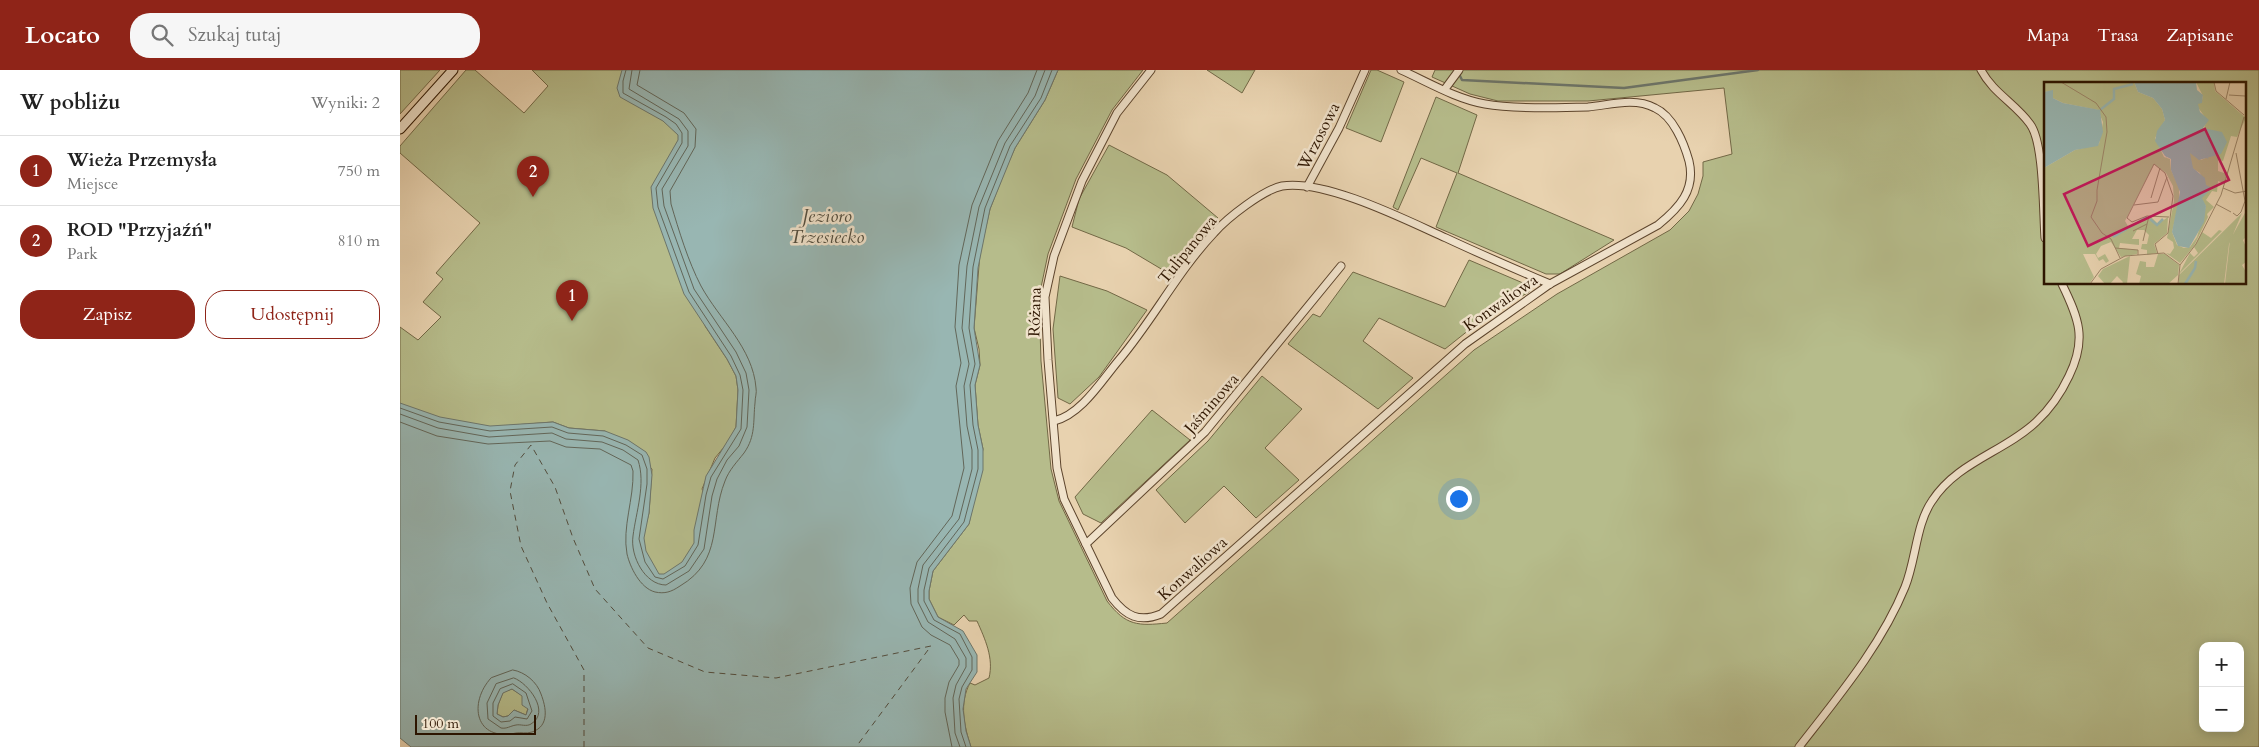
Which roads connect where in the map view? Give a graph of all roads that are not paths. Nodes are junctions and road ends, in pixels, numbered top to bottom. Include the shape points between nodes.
1 (453, 70) edge
2 (1151, 70) edge
3 (1365, 70) edge
4 (1401, 70) edge
5 (1459, 70) edge
6 (1981, 70) edge
7 (1445, 89) junction
8 (400, 129) edge
9 (1307, 187) junction
10 (2044, 221) edge
11 (1341, 266) dead end
12 (1550, 284) junction
13 (2062, 285) edge
14 (1054, 421) junction
15 (1086, 544) junction
16 (1799, 747) edge

1 - 8 street
2 - 14 street, Różana via 1117,114 1098,148 1054,256 1045,297
3 - 9 street, Wrzosowa
4 - 7 street, Konwaliowa
5 - 7 street
6 - 10 street via 1994,89 2021,113 2035,131 2040,154
7 - 12 street, Konwaliowa via 1476,102 1497,106 1645,104 1665,115 1685,148 1691,176 1684,200 1672,214
9 - 12 street, Tulipanowa via 1379,209
9 - 14 street, Tulipanowa via 1280,187 1268,191 1220,227 1202,246 1138,336 1088,397 1070,414
11 - 15 street, Jaśminowa via 1205,432
12 - 15 street, Konwaliowa via 1459,350 1161,614 1135,618 1121,610
13 - 16 street via 2080,330 2078,354 2066,383 2035,423 1954,476 1936,495 1924,515 1911,571 1895,609 1832,706
14 - 15 street, Różana via 1057,468 1064,499

